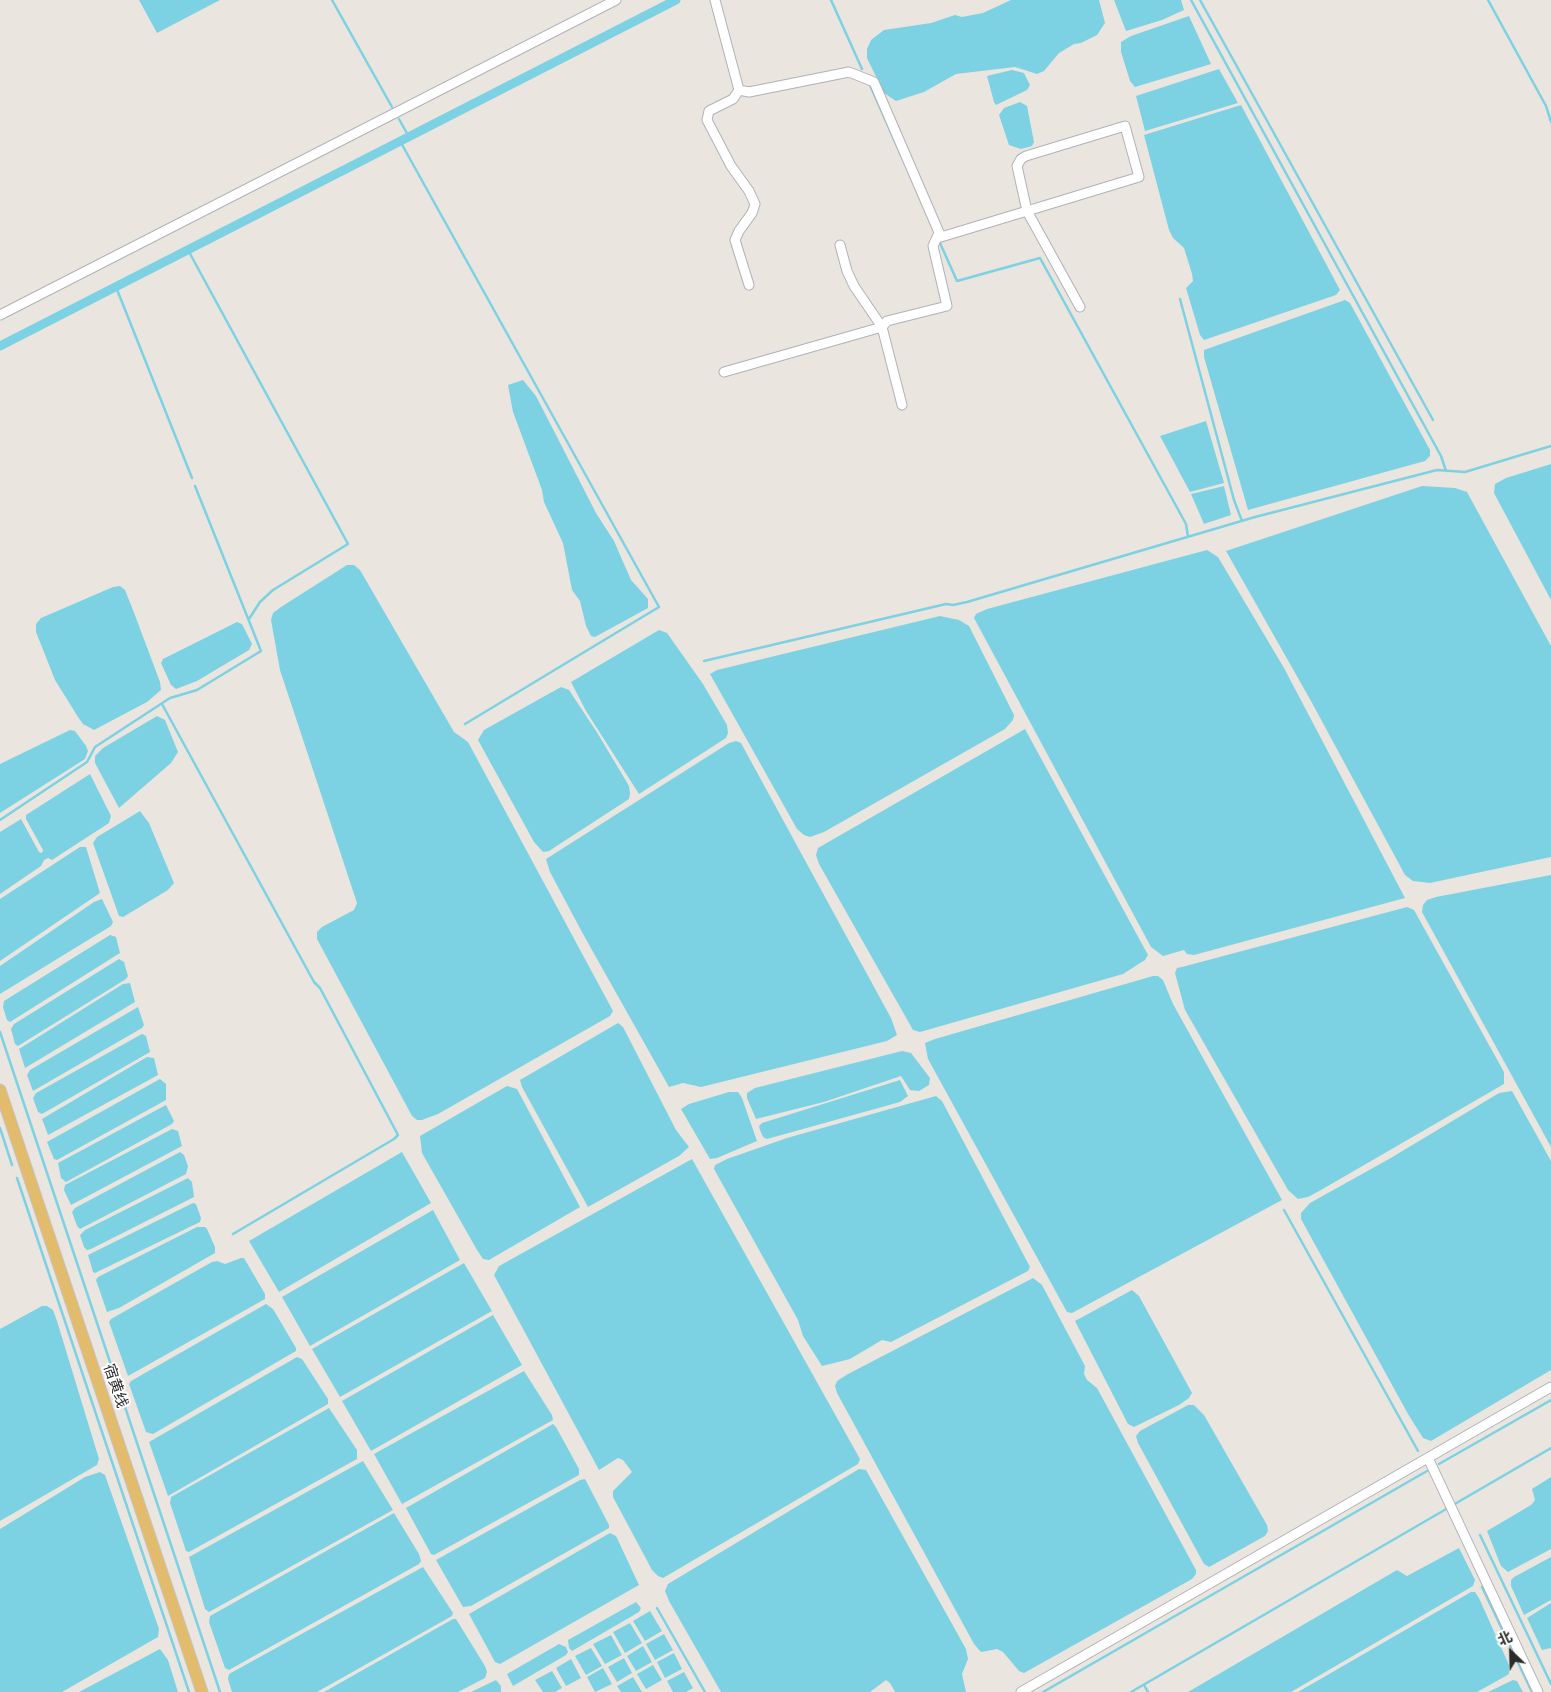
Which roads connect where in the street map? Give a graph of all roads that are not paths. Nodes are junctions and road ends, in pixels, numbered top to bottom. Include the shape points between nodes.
1 (616, 0) edge
2 (715, 0) edge
3 (739, 90) junction
4 (1027, 211) junction
5 (939, 233) junction
6 (840, 245) dead end
7 (749, 285) dead end
8 (1080, 307) dead end
9 (0, 315) edge
10 (882, 327) junction
11 (724, 372) dead end
12 (902, 405) dead end
13 (0, 1090) edge
14 (1551, 1387) edge
15 (1428, 1458) junction
16 (202, 1692) edge
17 (1022, 1692) edge
18 (1538, 1692) edge

1 - 9 street
2 - 3 street
3 - 5 street via 750,92 849,72 874,82
3 - 7 street via 733,99 709,111 707,120 755,204 735,240
4 - 4 street via 1139,177 1125,126 1020,158 1017,166
4 - 5 street via 941,237
4 - 8 street
5 - 10 street via 933,246 947,306 888,321
6 - 10 street via 854,286
10 - 11 street
10 - 12 street
13 - 16 main road, 宿黄线
14 - 15 street
15 - 17 street
15 - 18 street

